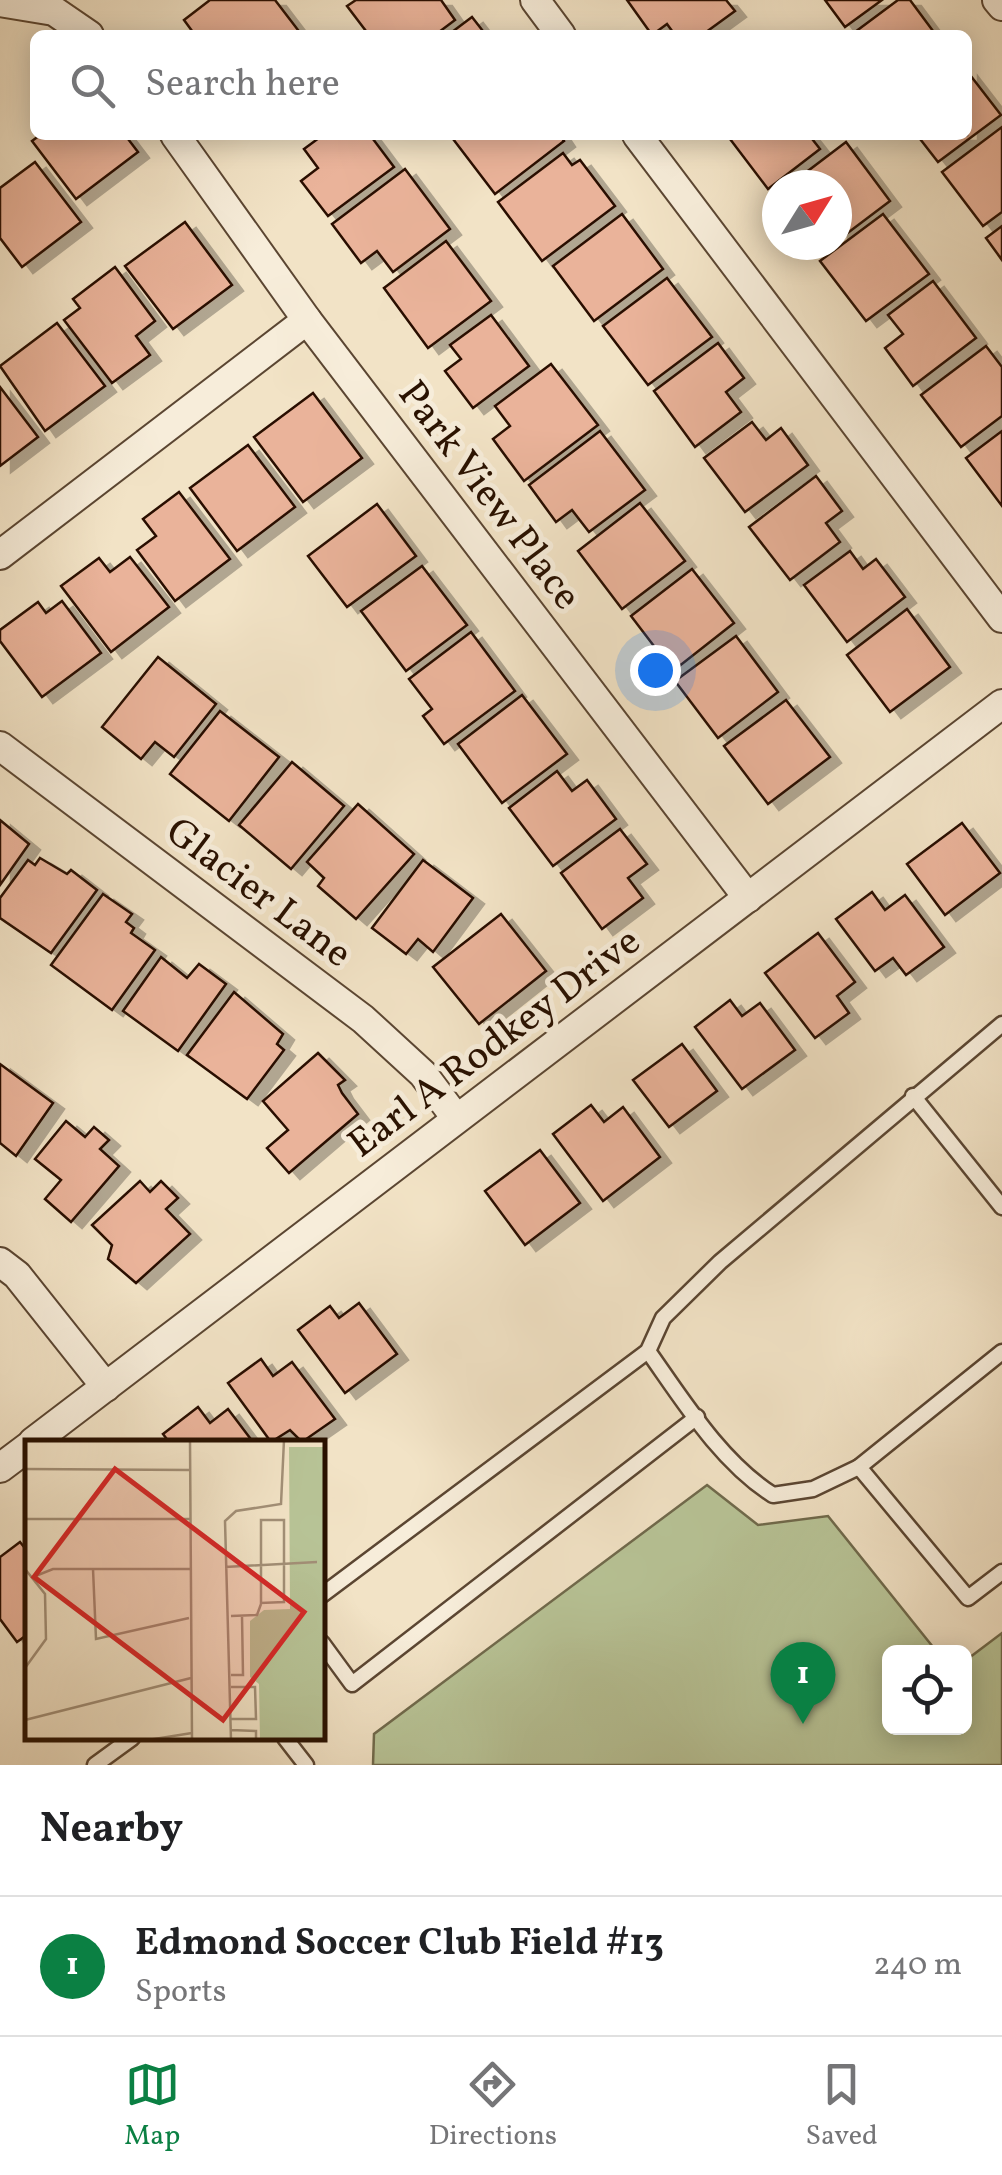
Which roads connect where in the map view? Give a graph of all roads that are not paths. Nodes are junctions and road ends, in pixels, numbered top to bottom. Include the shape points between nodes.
1 (535, 0) edge
2 (997, 0) edge
3 (0, 2) edge
4 (1002, 6) edge
5 (82, 30) edge
6 (557, 30) edge
7 (179, 140) edge
8 (641, 140) edge
9 (307, 320) junction
10 (0, 555) edge
11 (1002, 618) edge
12 (1002, 704) edge
13 (0, 746) edge
14 (748, 898) junction
15 (1002, 1024) edge
16 (913, 1096) junction
17 (456, 1118) junction
18 (1002, 1208) edge
19 (0, 1262) edge
20 (648, 1351) junction
21 (1002, 1352) edge
22 (106, 1387) junction
23 (697, 1417) junction
24 (37, 1440) edge
25 (25, 1449) edge
26 (858, 1467) junction
27 (0, 1468) edge
28 (1002, 1572) edge
29 (325, 1592) edge
30 (325, 1647) edge
31 (129, 1740) edge
32 (287, 1740) edge
33 (95, 1765) edge
34 (306, 1765) edge

1 - 6 street
2 - 4 street
3 - 5 street via 54,11
7 - 9 street, Park View Place
8 - 11 street
9 - 10 street
9 - 14 street, Park View Place
12 - 14 street, Earl A Rodkey Drive
13 - 17 street, Glacier Lane via 364,1019 422,1074
14 - 17 street, Earl A Rodkey Drive
15 - 16 lane
16 - 18 lane
16 - 20 lane via 720,1262 663,1318
17 - 22 street, Earl A Rodkey Drive
19 - 22 street
20 - 23 lane
20 - 29 lane
21 - 26 lane
22 - 24 street, Earl A Rodkey Drive
23 - 26 lane via 750,1480 773,1495 812,1489
23 - 30 lane via 352,1684
25 - 27 street, Earl A Rodkey Drive
26 - 28 lane via 968,1598
31 - 33 lane
32 - 34 lane

